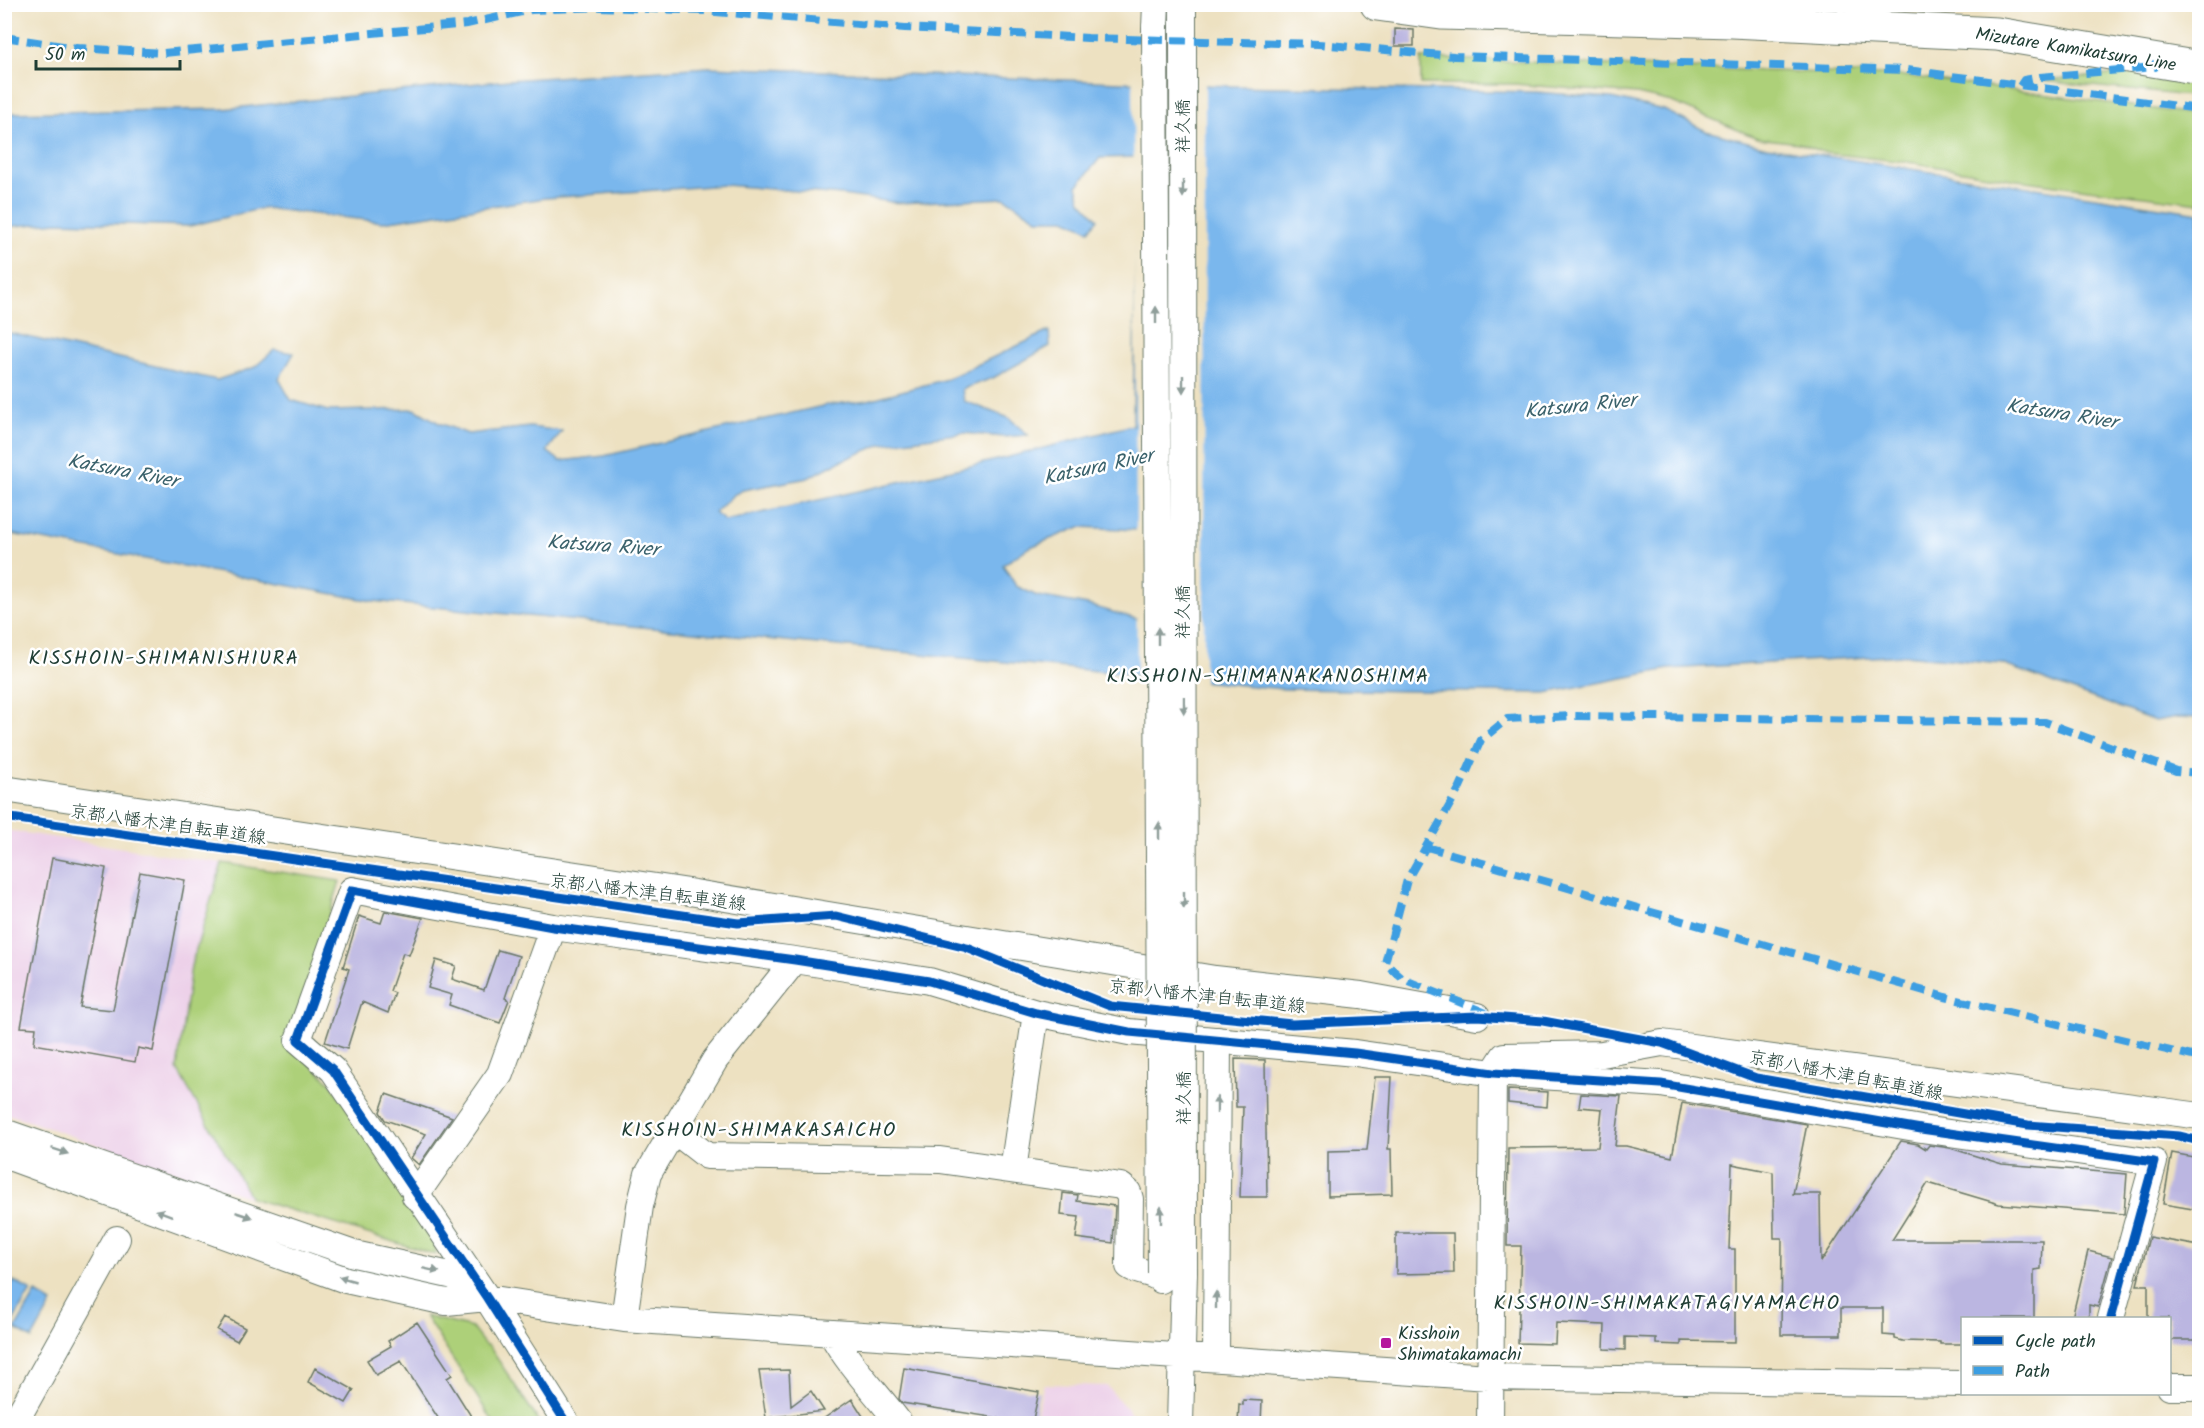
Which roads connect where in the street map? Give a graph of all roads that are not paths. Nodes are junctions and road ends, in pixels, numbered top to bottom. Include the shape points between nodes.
1 (1377, 4) edge
2 (1417, 7) edge
3 (1183, 15) edge
4 (1155, 16) edge
5 (2199, 68) edge
6 (4, 789) edge
7 (553, 927) junction
8 (795, 960) junction
9 (1036, 1013) junction
10 (1477, 1016) dead end
11 (1218, 1040) junction
12 (1493, 1072) junction
13 (2199, 1116) edge
14 (675, 1131) junction
15 (4, 1132) edge
16 (4, 1155) edge
17 (1013, 1170) junction
18 (415, 1196) junction
19 (117, 1239) dead end
20 (1169, 1275) junction
21 (487, 1298) junction
22 (2111, 1317) edge
23 (624, 1319) junction
24 (832, 1334) junction
25 (1183, 1358) junction
26 (1216, 1358) junction
27 (1489, 1377) junction
28 (1961, 1384) edge
29 (2171, 1387) edge
30 (2199, 1387) edge
31 (14, 1424) edge
32 (567, 1424) edge
33 (900, 1424) edge
34 (1180, 1424) edge
35 (1490, 1424) edge

1 - 2 main road, Mizutare Kamikatsura Line
2 - 5 main road, Mizutare Kamikatsura Line via 1441,13 1732,21 1996,34
3 -> 20 street, 祥久橋, bridge
20 -> 4 street, 祥久橋, bridge
6 - 10 street via 689,892 1215,979 1360,995
7 - 8 street
7 - 18 street via 500,1074
7 - 18 street via 352,890 298,1040 333,1070
8 - 9 street via 929,981
8 - 14 street via 715,1060
9 - 11 street via 1129,1032
9 - 17 street
11 - 12 street
26 -> 11 street
12 - 13 street via 1504,1056 1602,1054 1662,1043
12 - 22 street via 1661,1084 1920,1129 2154,1162
12 - 27 street
14 - 17 street via 707,1156 940,1160
14 - 23 street via 645,1185
15 -> 21 street via 354,1254 454,1276
21 -> 16 street via 446,1302 346,1280
17 - 20 street via 1121,1186 1130,1199 1129,1266 1136,1271
18 - 21 street
19 - 31 street
20 - 25 street
21 - 23 street
21 - 32 street
23 - 24 street
24 - 25 street
24 - 33 street via 846,1360
25 - 26 street
25 - 34 street
26 - 27 street
27 - 28 street
27 - 35 street
29 - 30 street

